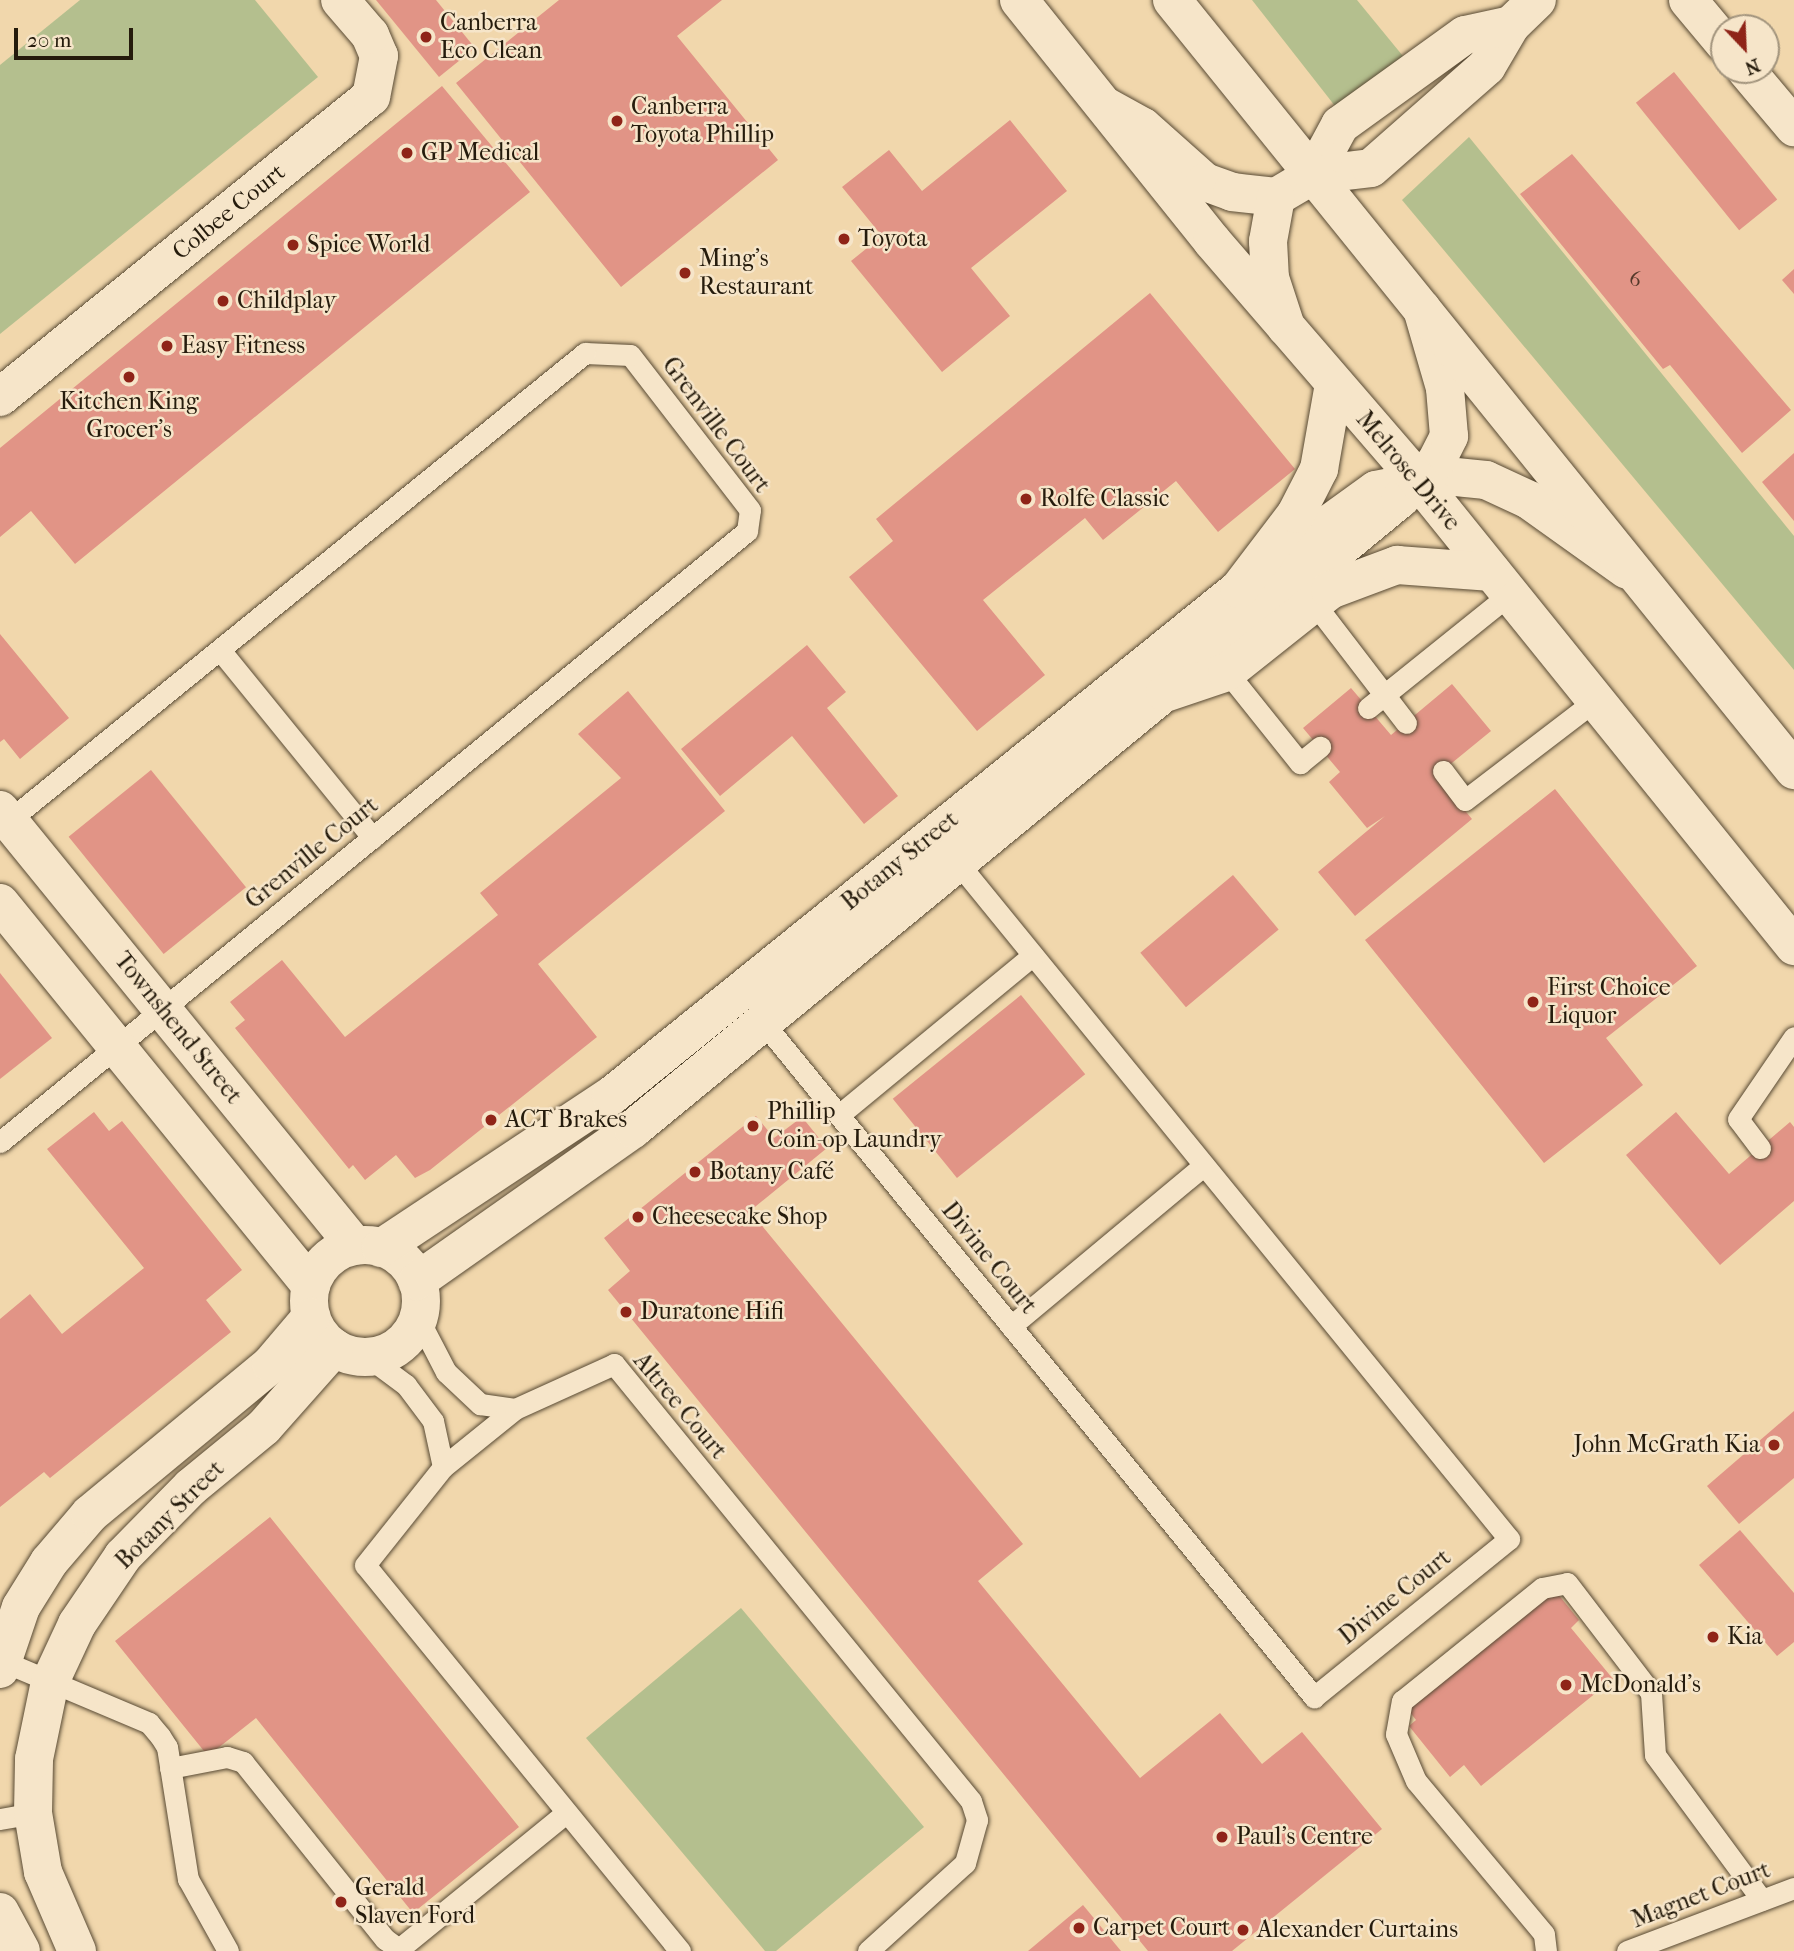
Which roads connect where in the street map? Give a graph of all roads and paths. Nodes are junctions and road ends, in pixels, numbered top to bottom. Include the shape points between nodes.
1 (340, 0) edge
2 (1018, 0) edge
3 (1172, 0) edge
4 (1688, 0) edge
5 (1524, 12) edge
6 (1710, 26) edge
7 (1758, 84) edge
8 (1105, 106) junction
9 (1794, 127) edge
10 (1313, 175) junction
11 (1276, 197) junction
12 (1420, 305) junction
13 (1286, 327) junction
14 (1334, 384) junction
15 (0, 397) edge
16 (1418, 480) junction
17 (1637, 576) junction
18 (1501, 583) junction
19 (1238, 589) junction
20 (1314, 603) junction
21 (220, 650) junction
22 (1227, 672) junction
23 (1165, 693) junction
24 (1596, 700) junction
25 (1376, 702) junction
26 (1406, 723) dead end
27 (1320, 747) dead end
28 (1443, 771) dead end
29 (1794, 771) edge
30 (3, 819) edge
31 (934, 834) junction
32 (373, 838) junction
33 (959, 864) junction
34 (0, 903) edge
35 (1794, 946) edge
36 (1033, 955) junction
37 (739, 993) junction
38 (162, 1009) junction
39 (764, 1024) junction
40 (1794, 1037) edge
41 (116, 1047) junction
42 (839, 1115) junction
43 (0, 1142) edge
44 (1760, 1148) dead end
45 (1204, 1165) junction
46 (368, 1247) junction
47 (417, 1300) junction
48 (311, 1302) junction
49 (1011, 1326) junction
50 (351, 1352) junction
51 (514, 1409) junction
52 (443, 1467) junction
53 (1, 1664) edge
54 (50, 1682) junction
55 (170, 1768) junction
56 (566, 1813) junction
57 (16, 1816) edge
58 (1794, 1888) edge
59 (1762, 1900) junction
60 (0, 1912) edge
61 (21, 1951) edge
62 (77, 1951) edge
63 (228, 1951) edge
64 (680, 1951) edge
65 (868, 1951) edge
66 (1546, 1951) edge
67 (1627, 1951) edge

1 - 15 street, Colbee Court via 370,35 379,56 371,97
2 - 8 street, Melrose Drive
3 - 10 street
4 - 6 street
5 - 10 street via 1465,35 1340,125
5 - 10 street via 1487,66 1371,168
7 - 9 street
8 - 11 street via 1143,127 1205,182 1232,192
8 - 13 street, Melrose Drive
10 - 11 street
10 - 12 street
11 - 13 street via 1268,241 1270,278
12 - 16 street, Botany Street via 1450,416 1449,436
12 - 17 street
13 - 14 street, Melrose Drive
14 - 16 street, Melrose Drive
14 - 19 street via 1319,469 1296,514
16 - 17 street, Botany Street via 1446,476 1506,486
16 - 18 street, Melrose Drive
16 - 19 street, Botany Street via 1361,499
16 - 23 street, Botany Street
17 - 29 street
18 - 20 street via 1397,565 1330,590
18 - 24 street, Melrose Drive
18 - 25 lane
19 - 31 street, Botany Street
20 - 22 street
20 - 25 lane
21 - 30 lane, Grenville Court
21 - 32 lane
21 - 32 lane, Grenville Court via 585,353 630,355 750,510 747,531
22 - 23 street
22 - 27 lane via 1300,763
23 - 33 street, Botany Street
24 - 28 lane via 1465,800
24 - 35 street, Melrose Drive
25 - 26 lane
30 - 38 street, Townshend Street
31 - 33 lane, Divine Court
31 - 37 street, Botany Street
32 - 38 lane, Grenville Court
33 - 36 lane, Divine Court
33 - 39 street, Botany Street
34 - 41 street
36 - 42 lane
36 - 45 lane, Divine Court
37 - 39 lane, Divine Court
37 - 46 street, Botany Street via 560,1134
38 - 41 lane, Grenville Court
38 - 46 street, Townshend Street
39 - 42 lane, Divine Court
39 - 47 street, Botany Street
40 - 44 lane via 1738,1119
41 - 43 lane, Grenville Court
41 - 48 street
42 - 49 lane, Divine Court
45 - 49 lane
45 - 49 lane, Divine Court via 1509,1539 1314,1698
46 - 47 street via 403,1260
46 - 48 street via 327,1260
47 - 50 street via 399,1345
47 - 51 lane via 446,1372 480,1404
48 - 50 street
48 - 53 street, Botany Street via 271,1364 90,1514 49,1562 21,1607
50 - 52 lane via 406,1385 433,1421
50 - 54 street, Botany Street via 191,1487 123,1556 77,1624
51 - 52 lane, Altree Court
51 - 65 lane, Altree Court via 614,1364 971,1801 977,1820 965,1863
52 - 56 lane, Altree Court via 365,1565
53 - 54 lane
54 - 55 lane via 149,1723 167,1747
54 - 57 street, Botany Street
55 - 56 lane via 227,1757 243,1762 385,1939 399,1948
55 - 63 lane via 188,1879
56 - 64 lane, Altree Court
57 - 62 street, Botany Street
58 - 59 lane, Magnet Court
59 - 66 lane via 1655,1755 1651,1693 1567,1583 1542,1588 1402,1701 1396,1734 1416,1781 1544,1934
59 - 67 lane, Magnet Court
60 - 61 street

